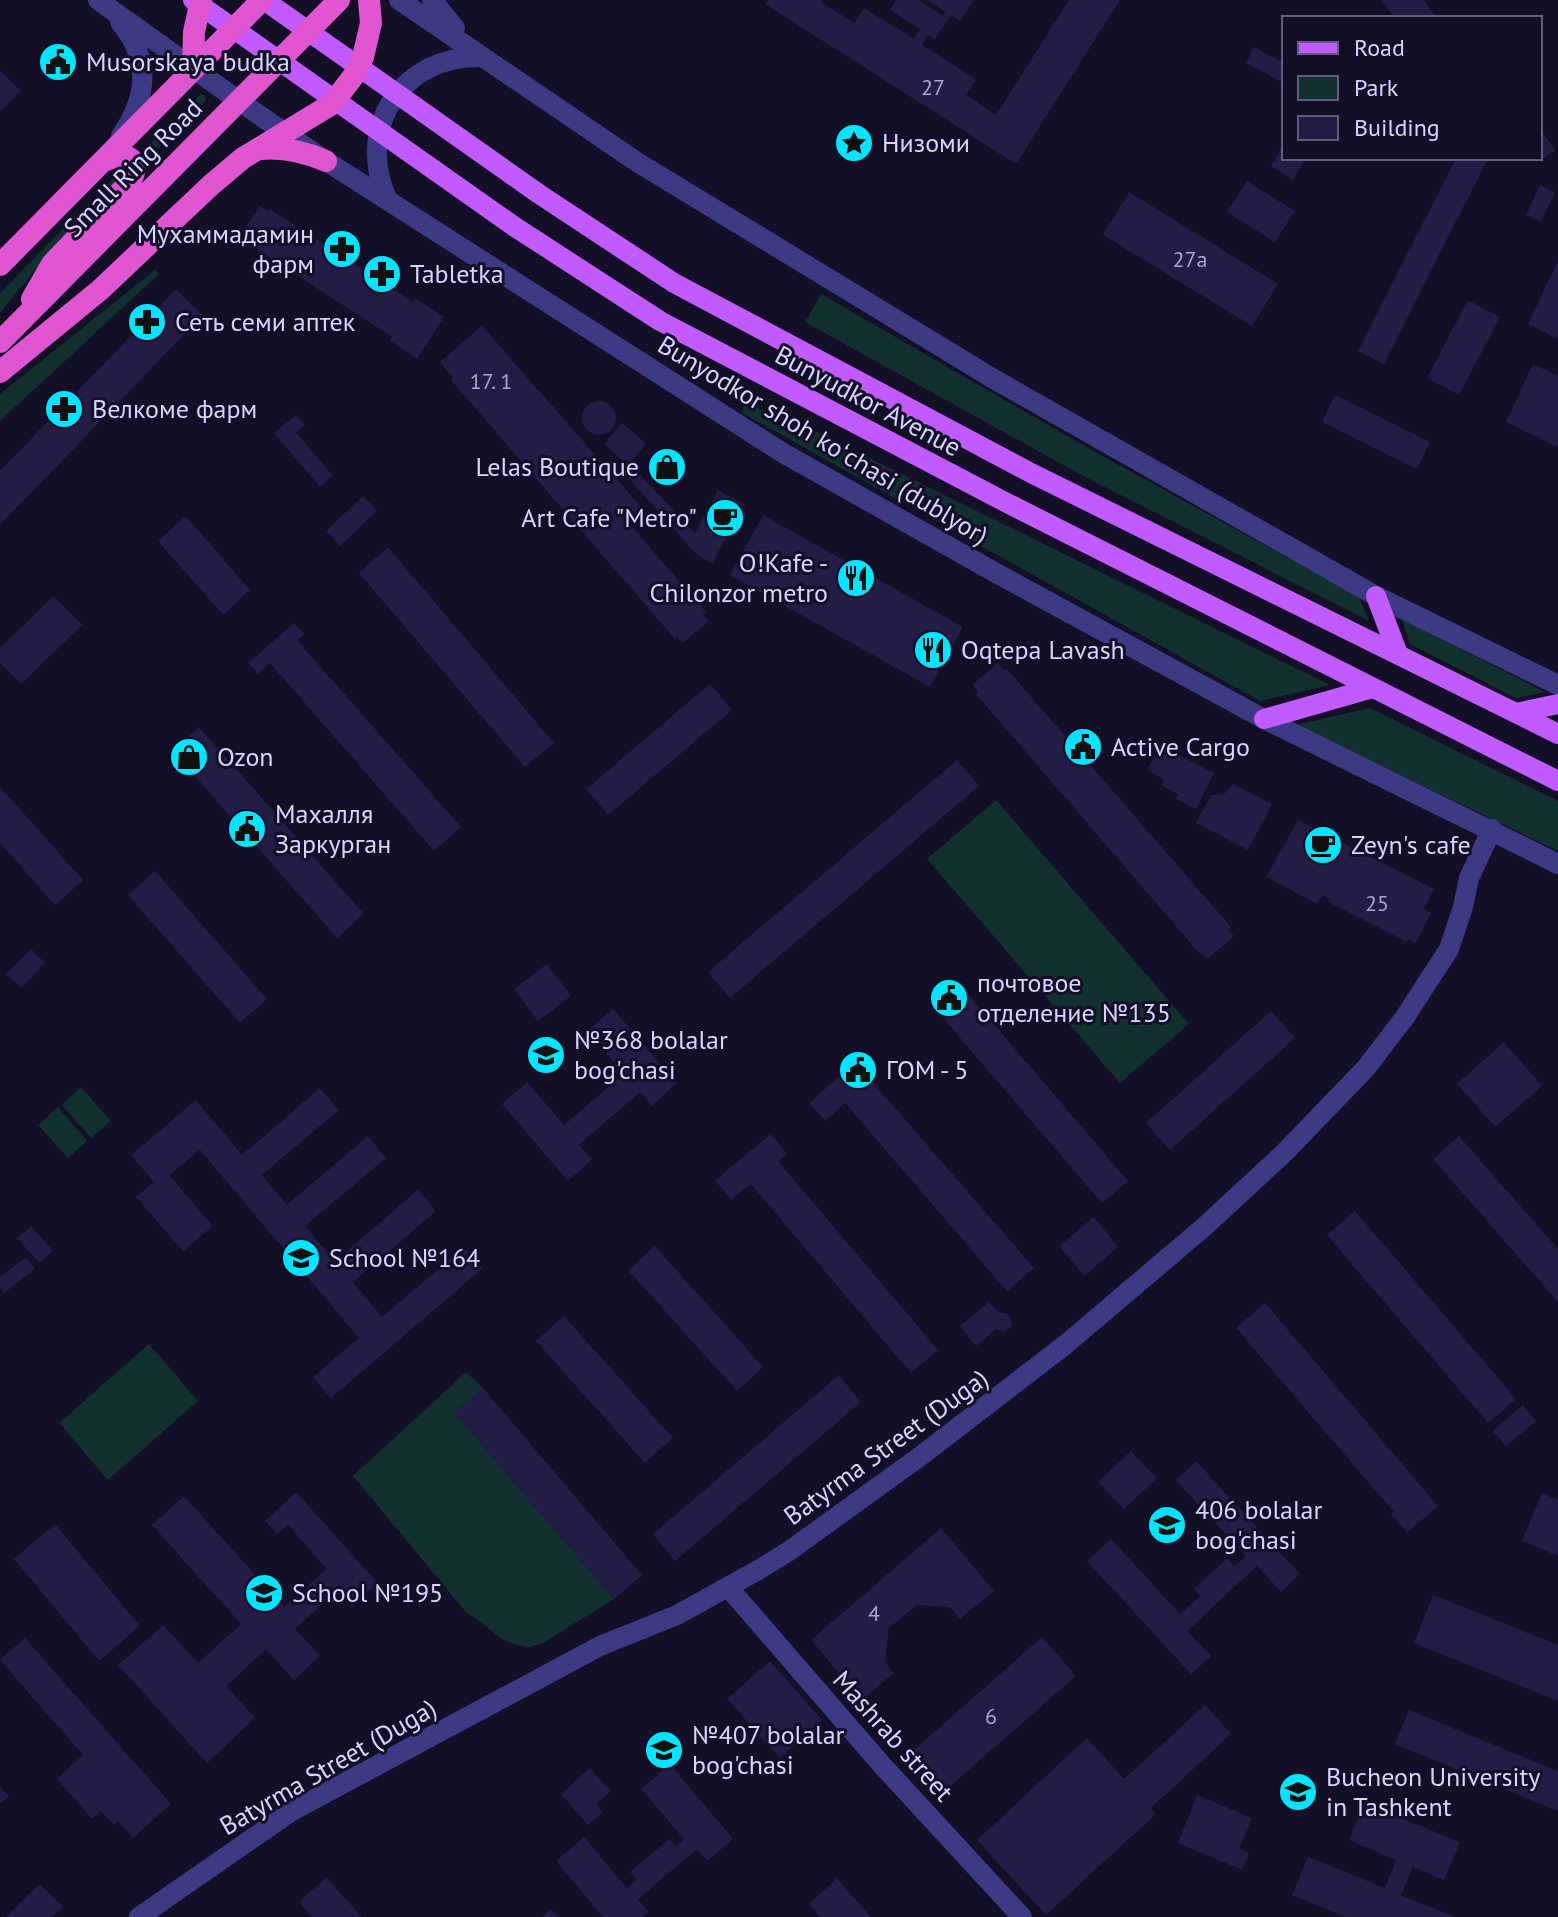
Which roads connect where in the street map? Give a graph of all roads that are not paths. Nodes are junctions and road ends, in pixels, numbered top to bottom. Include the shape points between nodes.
1 (98, 0) edge
2 (193, 0) edge
3 (201, 0) edge
4 (263, 0) edge
5 (339, 0) edge
6 (369, 0) edge
7 (399, 0) edge
8 (432, 0) edge
9 (483, 57) junction
10 (193, 69) junction
11 (239, 101) junction
12 (286, 134) junction
13 (260, 149) junction
14 (326, 161) junction
15 (100, 162) junction
16 (388, 201) junction
17 (0, 265) edge
18 (7, 334) edge
19 (0, 372) edge
20 (1376, 596) junction
21 (1398, 654) junction
22 (1558, 685) edge
23 (1373, 688) junction
24 (1558, 704) edge
25 (1516, 713) junction
26 (1264, 719) junction
27 (1558, 734) edge
28 (1558, 781) edge
29 (1492, 829) junction
30 (1558, 864) edge
31 (728, 1587) junction
32 (139, 1917) edge
33 (1022, 1917) edge

1 - 10 street, Bunyodkor shoh koʻchasi (dublyor)
1 - 15 street via 130,35 142,70 134,114
2 - 23 main road, Bunyudkor Avenue via 551,251 660,321
3 - 10 highway
4 - 10 highway, Small Ring Road
4 - 21 main road, Bunyudkor Avenue via 674,283 1004,459
5 - 11 highway, Small Ring Road
6 - 12 highway via 368,40 355,74 332,104
7 - 9 street
8 - 9 street
9 - 16 street via 458,58 434,67 392,100 376,148
9 - 20 street via 637,162 992,378
10 - 11 street, Bunyodkor shoh koʻchasi (dublyor)
10 - 15 highway, Small Ring Road
11 - 12 street, Bunyodkor shoh koʻchasi (dublyor)
11 - 18 highway, Small Ring Road
12 - 13 highway
12 - 14 street, Bunyodkor shoh koʻchasi (dublyor)
13 - 14 highway via 278,147
13 - 19 highway via 211,185 100,290
14 - 16 street, Bunyodkor shoh koʻchasi (dublyor)
15 - 17 highway, Small Ring Road
15 - 18 highway via 126,156 135,175 52,264
16 - 26 street, Bunyodkor shoh koʻchasi (dublyor) via 783,453
20 - 21 main road
20 - 22 street
21 - 25 main road, Bunyudkor Avenue
23 - 26 main road
23 - 28 main road, Bunyudkor Avenue
24 - 25 main road
25 - 27 main road, Bunyudkor Avenue
26 - 29 street, Bunyodkor shoh koʻchasi (dublyor)
29 - 30 street, Bunyodkor shoh koʻchasi (dublyor)
29 - 31 street, Batyrma Street (Duga) via 1469,878 1449,949 1431,978 1366,1068 1294,1143 1134,1287 994,1401 789,1551
31 - 32 street, Batyrma Street (Duga) via 677,1615 600,1646 292,1811
31 - 33 street, Mashrab street

